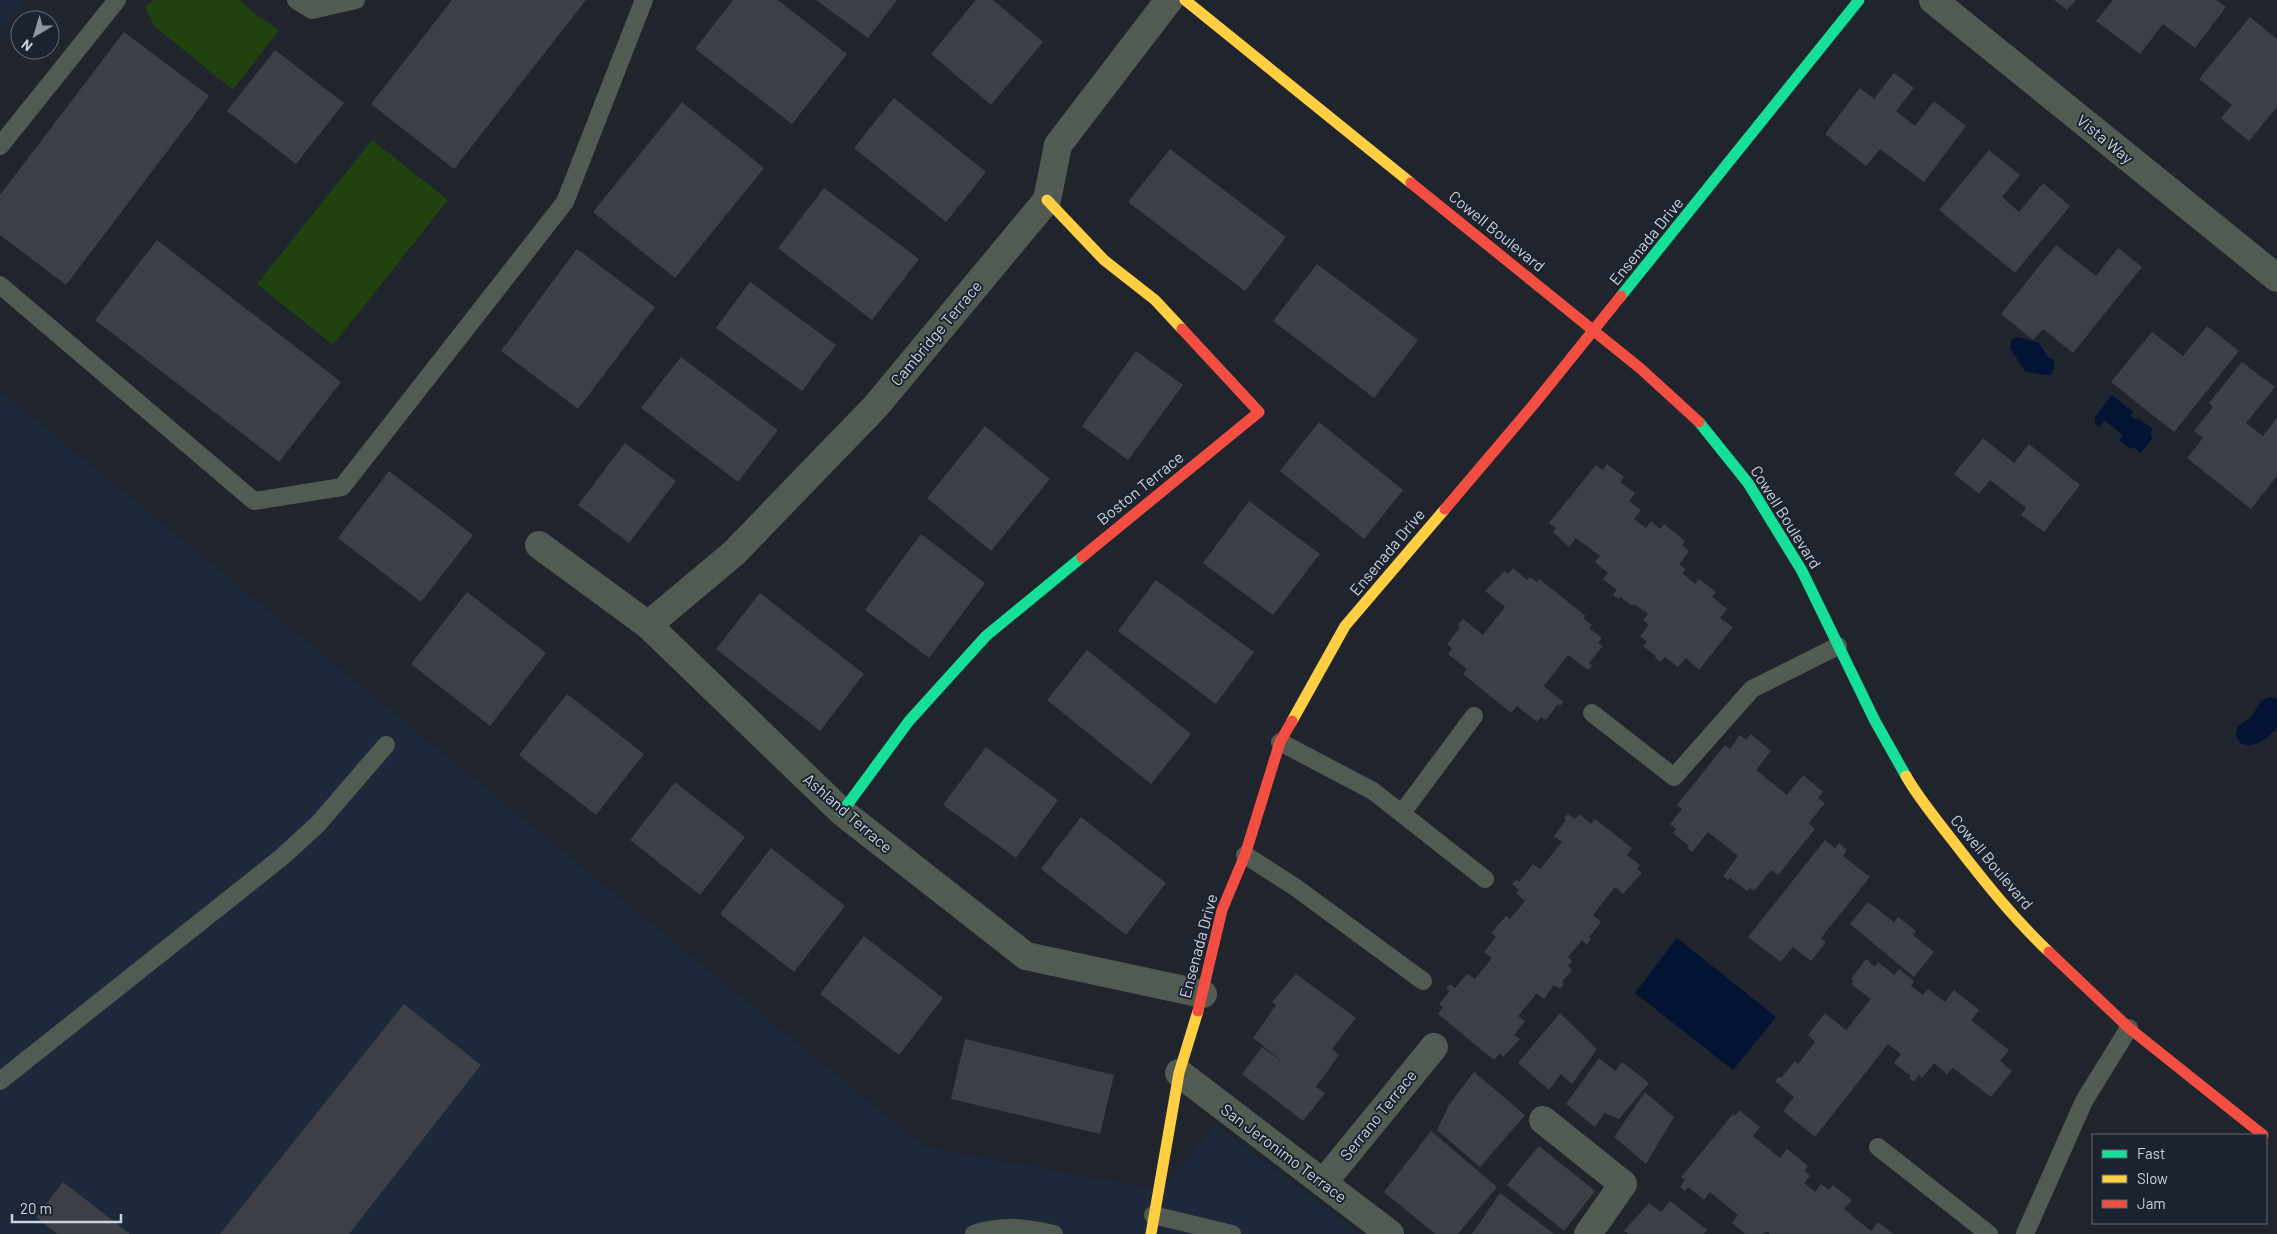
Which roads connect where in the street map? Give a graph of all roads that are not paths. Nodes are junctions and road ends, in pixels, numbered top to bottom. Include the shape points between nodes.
1 (117, 0) edge
2 (296, 0) edge
3 (356, 0) edge
4 (644, 0) edge
5 (1169, 0) edge
6 (1185, 0) edge
7 (1859, 0) edge
8 (1933, 0) edge
9 (0, 146) edge
10 (1047, 200) junction
11 (2277, 278) edge
12 (0, 285) edge
13 (1594, 331) junction
14 (539, 545) dead end
15 (648, 624) junction
16 (1838, 646) junction
17 (1592, 713) dead end
18 (1474, 716) dead end
19 (1280, 742) junction
20 (386, 745) dead end
21 (842, 812) junction
22 (1402, 813) junction
23 (1245, 855) junction
24 (1485, 879) dead end
25 (1423, 981) dead end
26 (1203, 994) junction
27 (2129, 1028) junction
28 (1434, 1047) dead end
29 (1179, 1073) junction
30 (0, 1081) edge
31 (1543, 1120) dead end
32 (2262, 1134) edge
33 (1878, 1147) dead end
34 (1323, 1183) junction
35 (1153, 1215) junction
36 (974, 1234) edge
37 (1054, 1234) edge
38 (1151, 1234) edge
39 (1232, 1234) edge
40 (1390, 1234) edge
41 (1588, 1234) edge
42 (1989, 1234) edge
43 (2025, 1234) edge

1 - 9 lane
2 - 3 lane via 312,10
4 - 12 lane via 565,202 342,487 254,501
5 - 10 street, Cambridge Terrace via 1058,145
6 - 13 street, Cowell Boulevard
7 - 13 street, Ensenada Drive
8 - 11 street, Vista Way
10 - 15 street, Cambridge Terrace via 876,406 734,553
10 - 21 street, Boston Terrace via 1104,260 1155,300 1259,412 986,636 909,720
13 - 16 street, Cowell Boulevard via 1702,424 1748,483 1802,571
13 - 19 street, Ensenada Drive via 1345,626
14 - 15 street, Ashland Terrace
15 - 21 street, Ashland Terrace
16 - 17 lane via 1752,688 1674,777
16 - 27 street, Cowell Boulevard via 1875,721 1920,800 2034,938
18 - 22 lane
19 - 22 lane via 1373,791
19 - 23 street, Ensenada Drive
20 - 30 lane via 318,824 282,857
21 - 26 street, Ashland Terrace via 1026,956
22 - 24 lane
23 - 25 lane via 1295,887
23 - 26 street, Ensenada Drive via 1222,910
26 - 29 street, Ensenada Drive
27 - 32 street, Cowell Boulevard
27 - 43 lane via 2084,1101
28 - 34 street, Serrano Terrace
29 - 34 street, San Jeronimo Terrace
29 - 35 street, Ensenada Drive
31 - 41 street via 1623,1184
33 - 42 lane
34 - 40 street, San Jeronimo Terrace
35 - 38 street, Ensenada Drive
35 - 39 lane
36 - 37 lane via 990,1228 1032,1229

